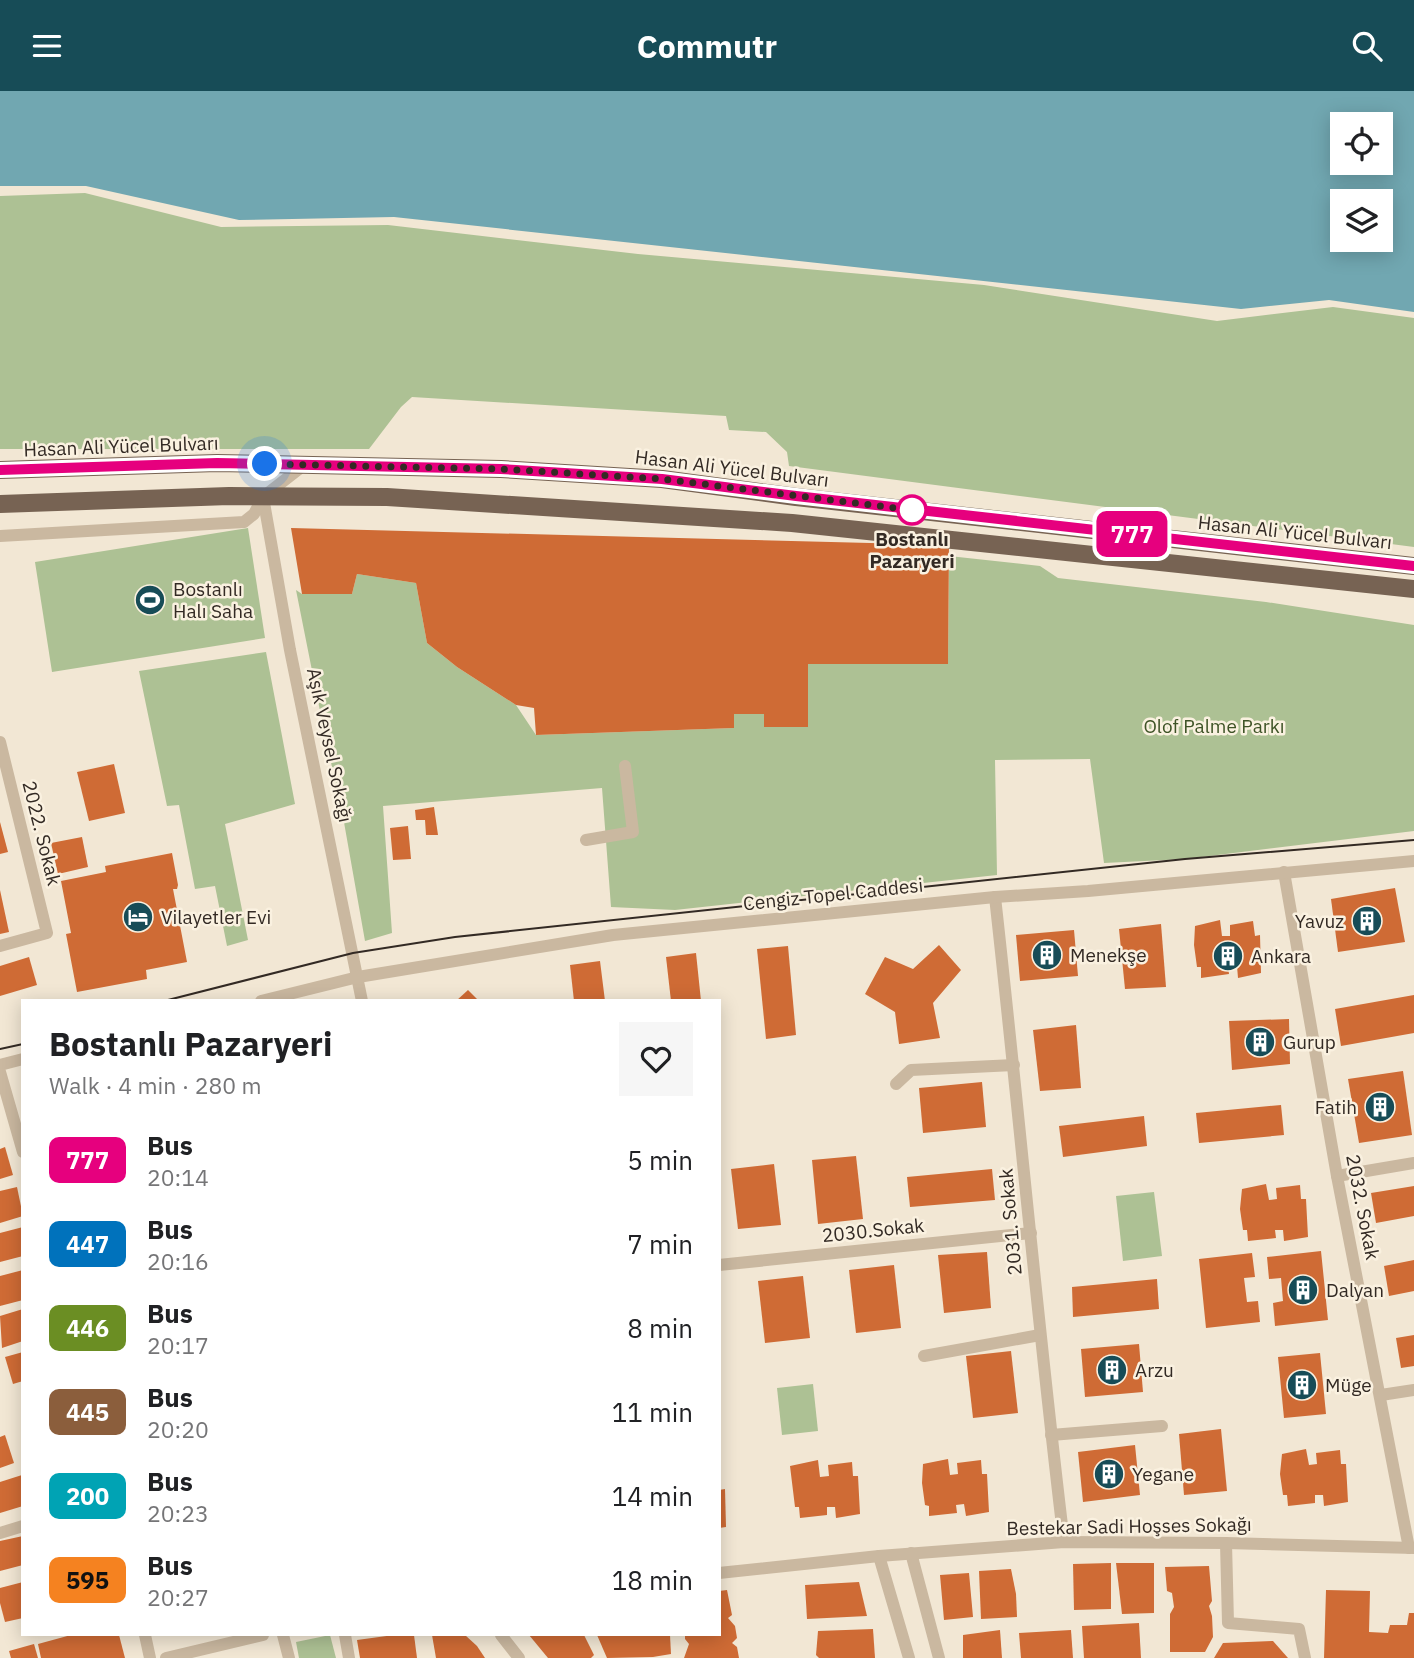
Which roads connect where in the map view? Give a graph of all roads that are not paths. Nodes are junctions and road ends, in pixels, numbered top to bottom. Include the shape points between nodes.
1 (305, 465) junction
2 (5, 471) edge
3 (263, 497) junction
4 (0, 504) edge
5 (0, 536) edge
6 (1414, 566) edge
7 (1414, 589) edge
8 (0, 742) edge
9 (625, 766) dead end
10 (586, 840) dead end
11 (1414, 861) edge
12 (1284, 872) junction
13 (995, 897) junction
14 (0, 946) edge
15 (358, 977) junction
16 (269, 999) edge
17 (362, 999) edge
18 (21, 1060) edge
19 (0, 1065) edge
20 (1014, 1065) junction
21 (0, 1073) edge
22 (896, 1084) dead end
23 (21, 1145) edge
24 (1414, 1163) edge
25 (1337, 1176) junction
26 (1031, 1233) junction
27 (721, 1265) edge
28 (1040, 1335) junction
29 (924, 1356) dead end
30 (1414, 1390) edge
31 (1381, 1395) junction
32 (1162, 1426) dead end
33 (1051, 1435) junction
34 (21, 1527) edge
35 (0, 1533) edge
36 (1063, 1542) junction
37 (1226, 1543) junction
38 (1411, 1548) edge
39 (911, 1553) junction
40 (879, 1556) junction
41 (721, 1573) edge
42 (145, 1636) edge
43 (258, 1636) edge
44 (283, 1636) edge
45 (345, 1636) edge
46 (502, 1636) edge
47 (150, 1658) edge
48 (166, 1658) edge
49 (289, 1658) edge
50 (349, 1658) edge
51 (519, 1658) edge
52 (909, 1658) edge
53 (939, 1658) edge
54 (1305, 1658) edge

1 - 2 main road, Hasan Ali Yücel Bulvarı via 217,463
1 - 3 street
1 - 6 main road, Hasan Ali Yücel Bulvarı via 501,469 662,479
3 - 4 main road
3 - 5 street via 244,522
3 - 7 main road via 387,497 792,523
3 - 15 street, Aşık Veysel Sokağı
8 - 14 street, 2022. Sokak via 47,933
9 - 10 street via 633,832
11 - 12 street, Cengiz Topel Caddesi
12 - 13 street, Cengiz Topel Caddesi
12 - 25 street, 2032. Sokak
13 - 15 street, Cengiz Topel Caddesi via 612,935
13 - 20 street, 2031. Sokak
15 - 16 street, Cengiz Topel Caddesi
15 - 17 street, Aşık Veysel Sokağı
18 - 19 street
20 - 22 street via 911,1070
20 - 26 street, 2031. Sokak
21 - 23 street
24 - 25 street
25 - 31 street, 2032. Sokak
26 - 27 street, 2030.Sokak
26 - 28 street, 2031. Sokak
28 - 29 street
28 - 33 street, 2031. Sokak
30 - 31 street
31 - 38 street, 2032. Sokak
32 - 33 street
33 - 36 street, 2031. Sokak
34 - 35 street
36 - 37 street, Bestekar Sadi Hoşses Sokağı
36 - 39 street, Bestekar Sadi Hoşses Sokağı
37 - 38 street, Bestekar Sadi Hoşses Sokağı
37 - 54 street via 1228,1623 1299,1629
39 - 40 street, Bestekar Sadi Hoşses Sokağı
39 - 53 street
40 - 41 street, Bestekar Sadi Hoşses Sokağı
40 - 52 street
42 - 47 street
43 - 48 street
44 - 49 street
45 - 50 street
46 - 51 street

